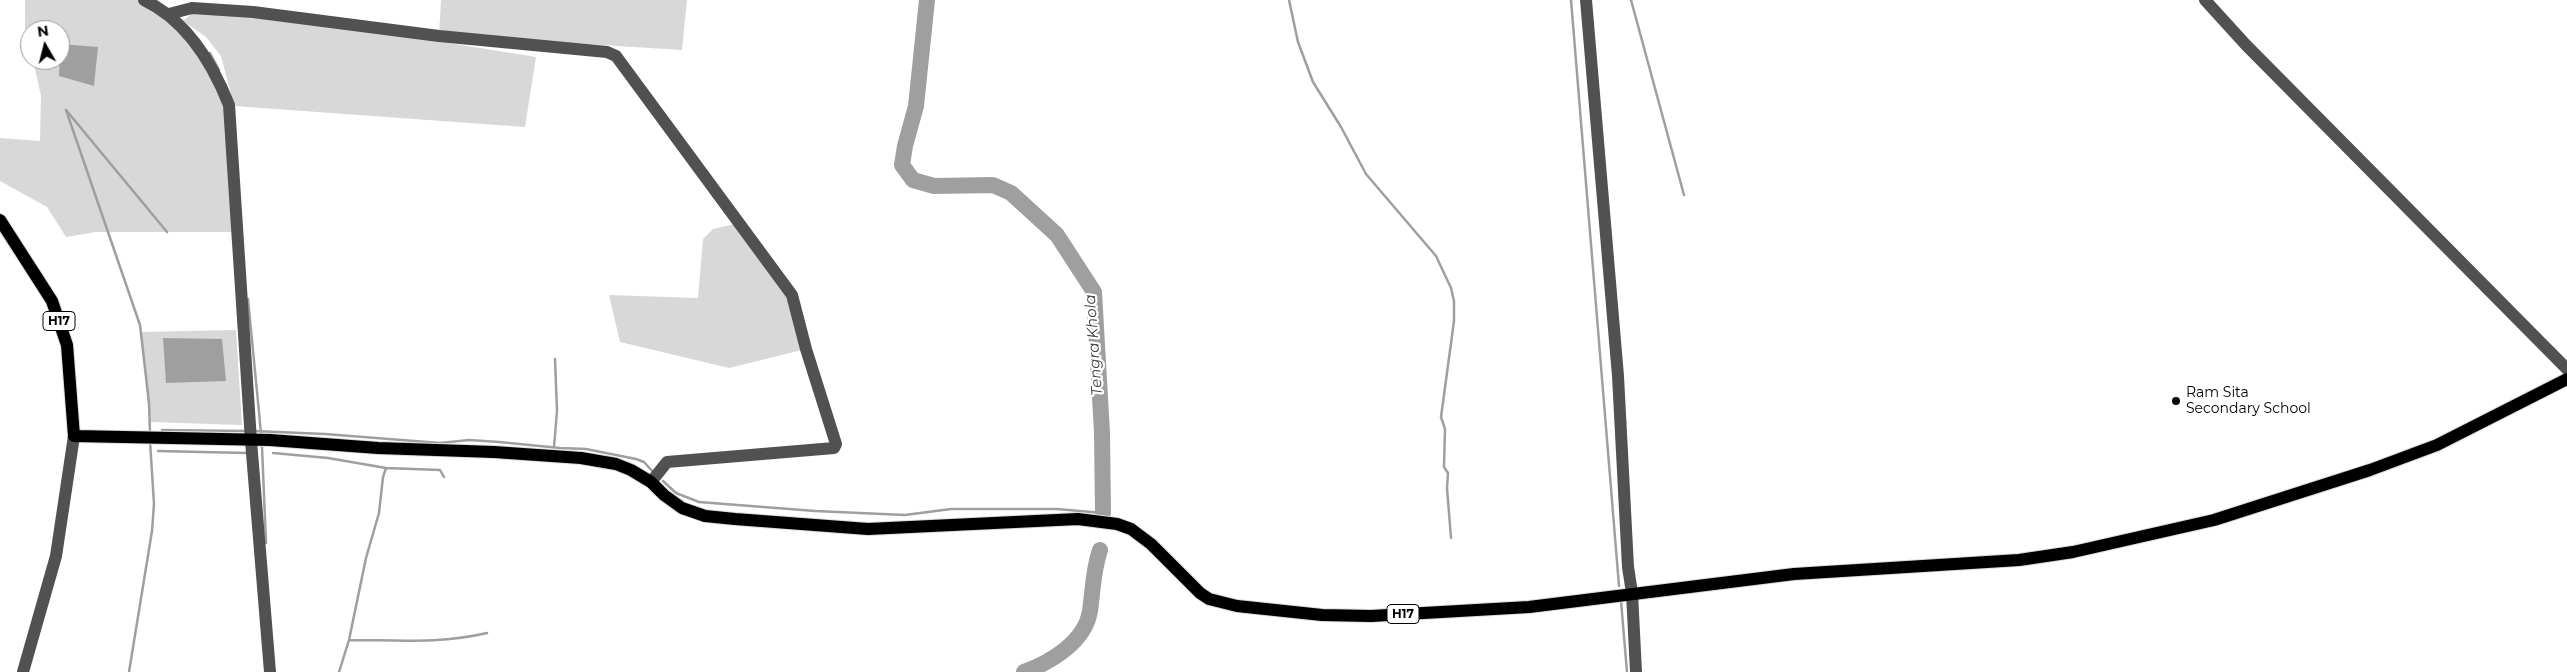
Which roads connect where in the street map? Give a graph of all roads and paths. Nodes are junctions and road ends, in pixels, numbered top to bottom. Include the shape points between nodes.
1 (144, 0) edge
2 (1586, 0) edge
3 (2205, 0) edge
4 (169, 14) junction
5 (0, 220) edge
6 (2567, 369) edge
7 (2567, 379) edge
8 (74, 436) junction
9 (251, 440) junction
10 (652, 482) junction
11 (1632, 593) junction
12 (23, 672) edge
13 (270, 672) edge
14 (1636, 672) edge

1 - 4 street
2 - 11 street via 1618,376
3 - 6 street
4 - 9 street via 201,50 229,105
4 - 10 street via 192,8 253,12 439,36 607,52 616,56 792,295 836,444 834,448 667,462
5 - 8 main road, H17 via 52,301 67,345
7 - 11 main road, H17 via 2437,445 2214,520 2158,534 2048,557 1794,574
8 - 9 main road, H17
8 - 12 street via 56,556
9 - 10 main road, H17 via 580,458 616,464
9 - 13 street
10 - 11 main road, H17 via 682,508 705,516 735,520 868,529 1078,519 1117,524 1131,529 1151,544 1209,599 1237,606 1322,616 1528,607
11 - 14 street

